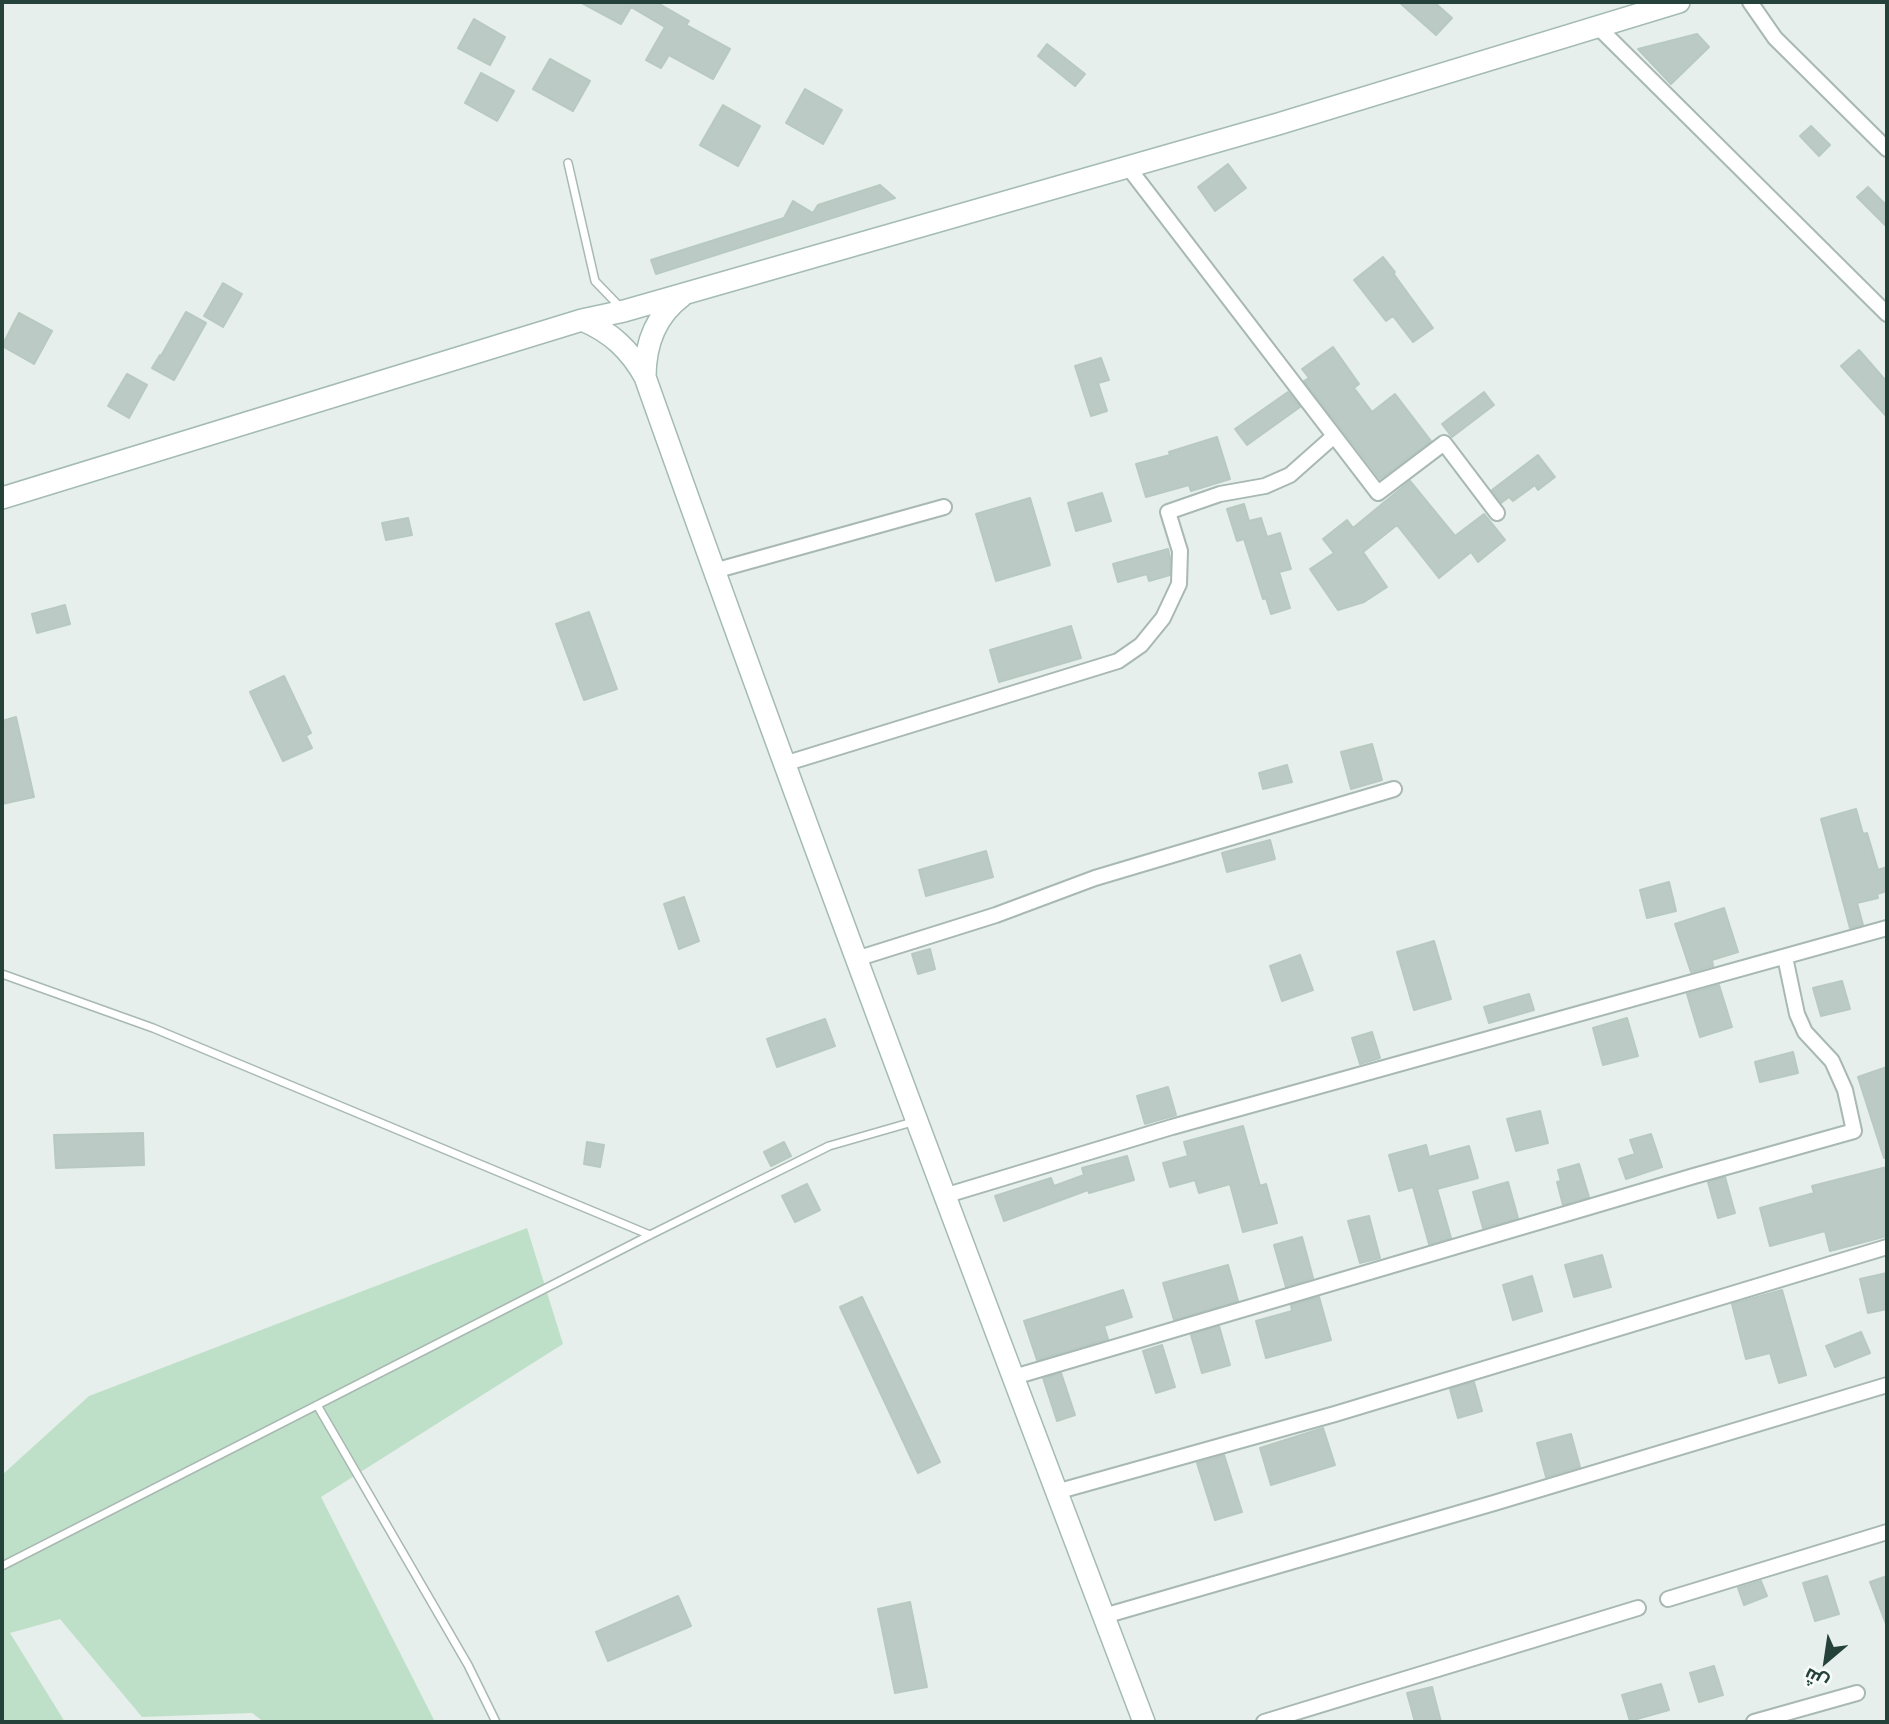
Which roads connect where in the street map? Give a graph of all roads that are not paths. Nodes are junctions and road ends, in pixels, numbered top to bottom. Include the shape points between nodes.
1 (1679, 2) edge
2 (1751, 2) edge
3 (1651, 5) edge
4 (1597, 26) junction
5 (1887, 149) edge
6 (568, 163) dead end
7 (1128, 167) junction
8 (687, 293) junction
9 (624, 311) junction
10 (1887, 314) edge
11 (582, 320) junction
12 (645, 377) junction
13 (1334, 436) junction
14 (2, 498) edge
15 (944, 507) dead end
16 (1497, 513) dead end
17 (714, 571) junction
18 (784, 764) junction
19 (1394, 789) dead end
20 (1887, 928) edge
21 (1785, 957) junction
22 (856, 959) junction
23 (2, 974) edge
24 (916, 1121) junction
25 (944, 1196) junction
26 (650, 1235) junction
27 (1887, 1247) edge
28 (1014, 1377) junction
29 (1887, 1385) edge
30 (317, 1405) junction
31 (1056, 1492) junction
32 (1887, 1532) edge
33 (2, 1566) edge
34 (1668, 1599) dead end
35 (1638, 1608) dead end
36 (1104, 1616) junction
37 (1857, 1693) dead end
38 (496, 1722) edge
39 (1144, 1722) edge
40 (1264, 1722) edge
41 (1754, 1722) edge

1 - 3 street
2 - 5 street via 1775,38
3 - 4 street
4 - 7 street
4 - 10 street
6 - 9 lane via 595,281
7 - 8 street
7 - 13 street
8 - 9 street
8 - 12 street via 666,311 651,335
9 - 11 street
11 - 12 street via 620,342
11 - 14 street
12 - 17 street
13 - 16 street via 1378,493 1444,443
13 - 18 street via 1290,475 1168,512 1180,551 1179,584 1163,618 1141,645 1118,662
15 - 17 street
17 - 18 street
18 - 22 street
19 - 22 street via 1095,878
20 - 21 street
21 - 25 street via 1172,1127
21 - 28 street via 1801,1023 1832,1062 1845,1090 1854,1131
22 - 24 street
23 - 26 lane via 153,1028
24 - 25 street
24 - 26 lane via 829,1146
25 - 28 street
26 - 30 lane
27 - 31 street
28 - 31 street
29 - 36 street
30 - 33 lane
30 - 38 lane via 468,1665
31 - 36 street
32 - 34 street
35 - 40 street
36 - 39 street
37 - 41 street

